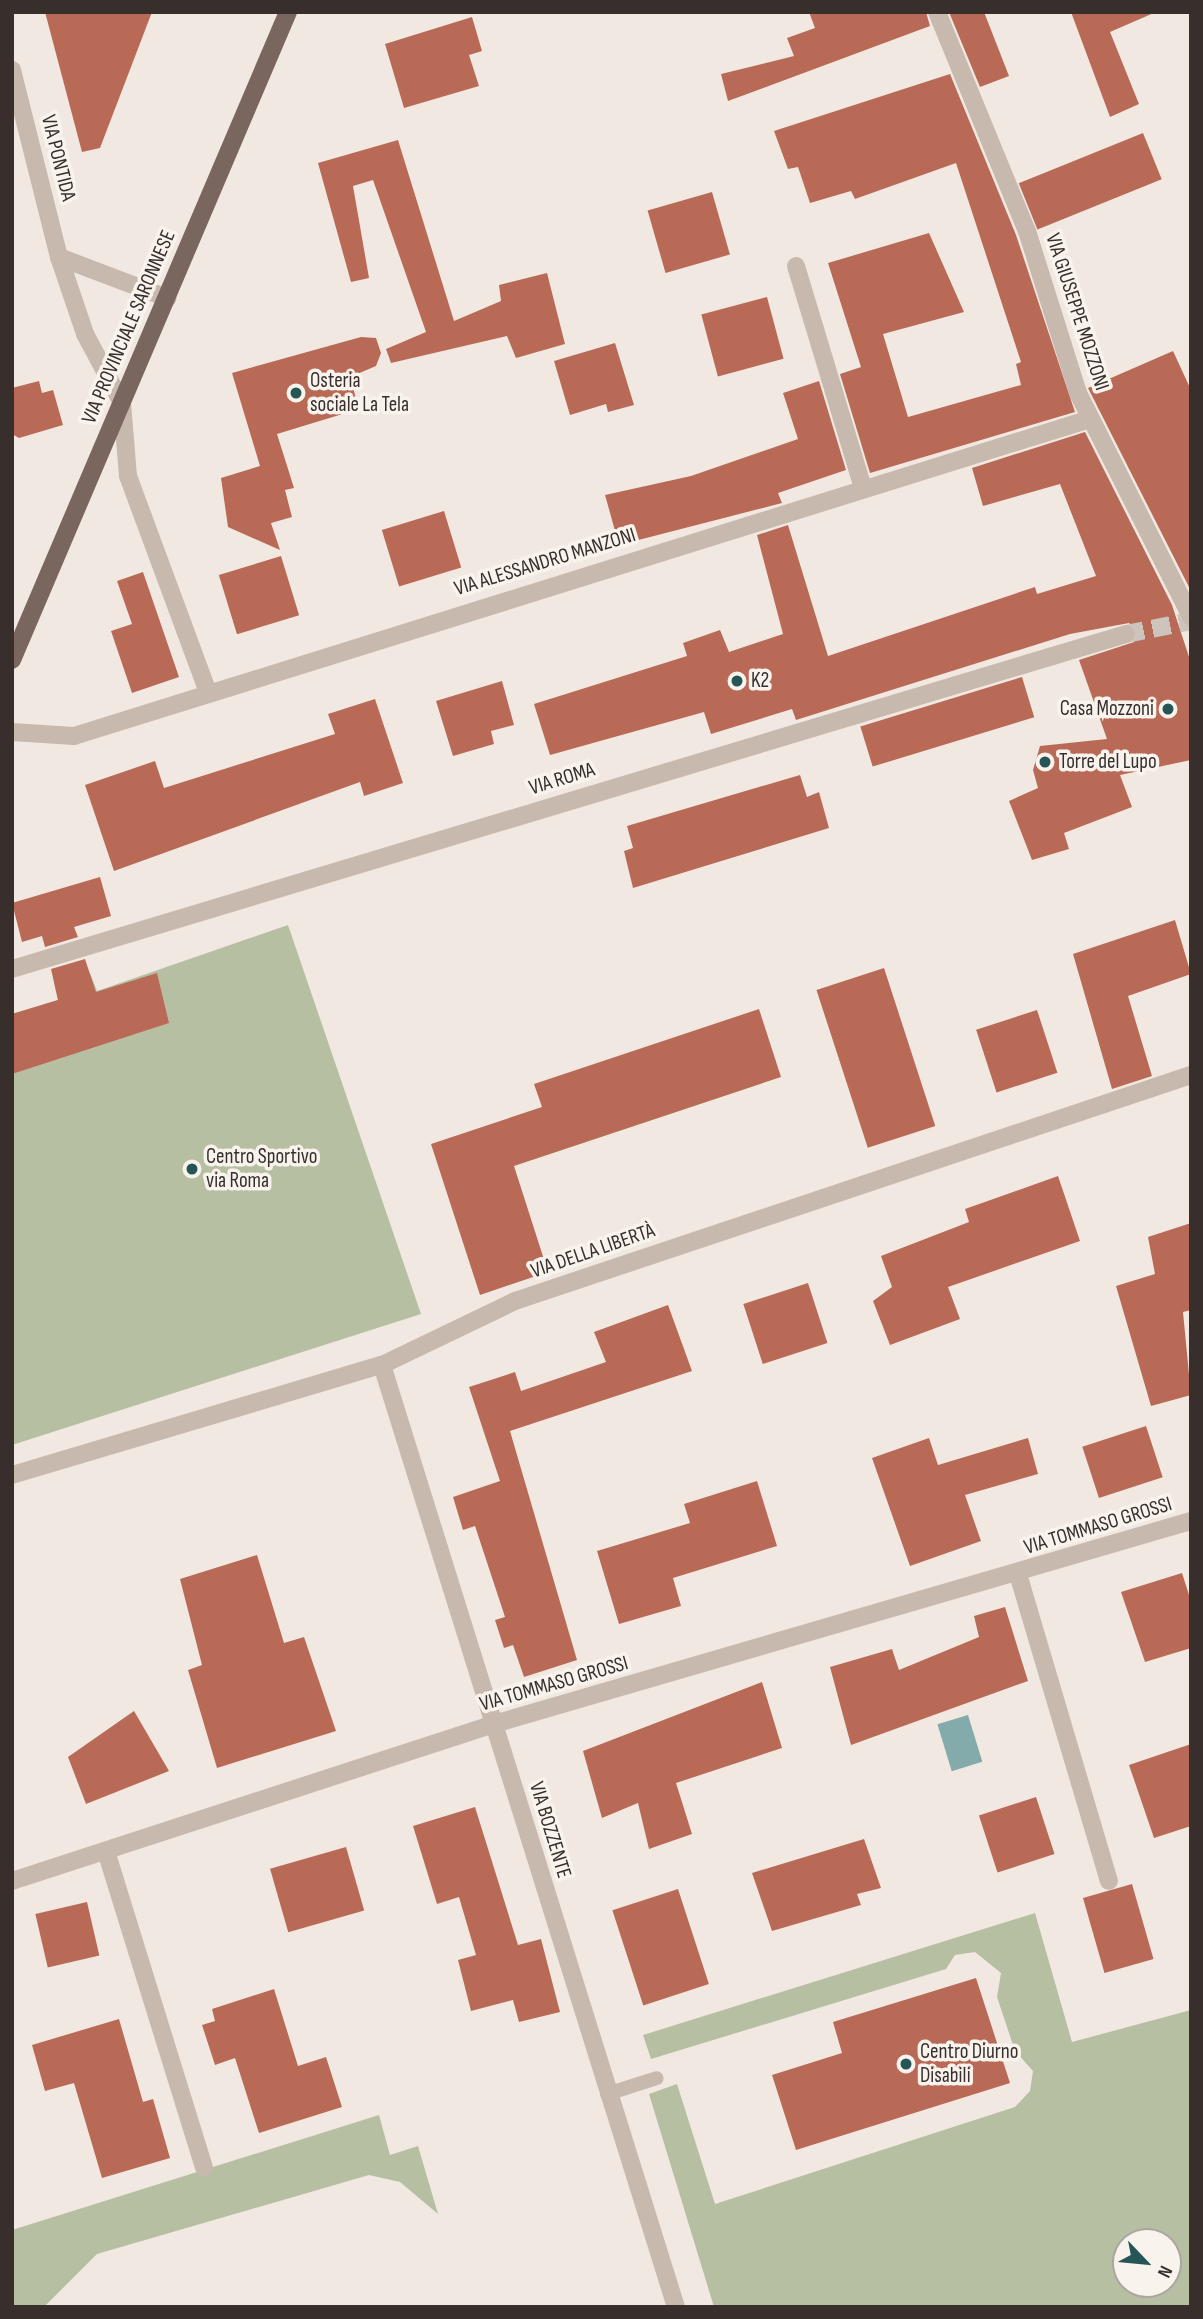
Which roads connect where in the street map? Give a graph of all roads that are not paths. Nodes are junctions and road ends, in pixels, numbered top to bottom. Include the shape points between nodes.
1 (288, 12) edge
2 (937, 12) edge
3 (12, 70) edge
4 (19, 125) edge
5 (59, 257) junction
6 (796, 266) dead end
7 (167, 298) junction
8 (122, 403) junction
9 (1090, 419) junction
10 (863, 488) junction
11 (1191, 617) edge
12 (1126, 634) tunnel mouth
13 (12, 660) edge
14 (207, 690) junction
15 (12, 732) edge
16 (12, 969) edge
17 (1191, 1075) edge
18 (382, 1365) junction
19 (12, 1475) edge
20 (1191, 1521) edge
21 (1018, 1574) junction
22 (494, 1724) junction
23 (106, 1851) junction
24 (12, 1881) edge
25 (1109, 1881) dead end
26 (657, 2078) dead end
27 (607, 2094) junction
28 (204, 2167) dead end
29 (676, 2307) edge

1 - 7 main road, VIA PROVINCIALE SARONNESE
2 - 9 street, VIA GIUSEPPE MOZZONI via 1027,231
3 - 4 street, VIA PONTIDA
4 - 5 street, VIA PONTIDA
5 - 7 street
5 - 8 street, VIA PONTIDA via 85,334
6 - 10 street
7 - 8 main road, VIA PROVINCIALE SARONNESE
8 - 13 main road, VIA PROVINCIALE SARONNESE
8 - 14 street via 128,476
9 - 10 street, VIA ALESSANDRO MANZONI
9 - 11 street, VIA GIUSEPPE MOZZONI
10 - 14 street, VIA ALESSANDRO MANZONI
12 - 16 street, VIA ROMA
14 - 15 street, VIA ALESSANDRO MANZONI via 74,736
17 - 18 street, VIA DELLA LIBERTÀ via 515,1301
18 - 19 street, VIA DELLA LIBERTÀ
18 - 22 street, VIA BOZZENTE
20 - 21 street, VIA TOMMASO GROSSI
21 - 22 street, VIA TOMMASO GROSSI
21 - 25 street, VIA TOMMASO GROSSI
22 - 23 street, VIA TOMMASO GROSSI
22 - 27 street, VIA BOZZENTE
23 - 24 street, VIA TOMMASO GROSSI
23 - 28 street
26 - 27 lane
27 - 29 street, VIA BOZZENTE

